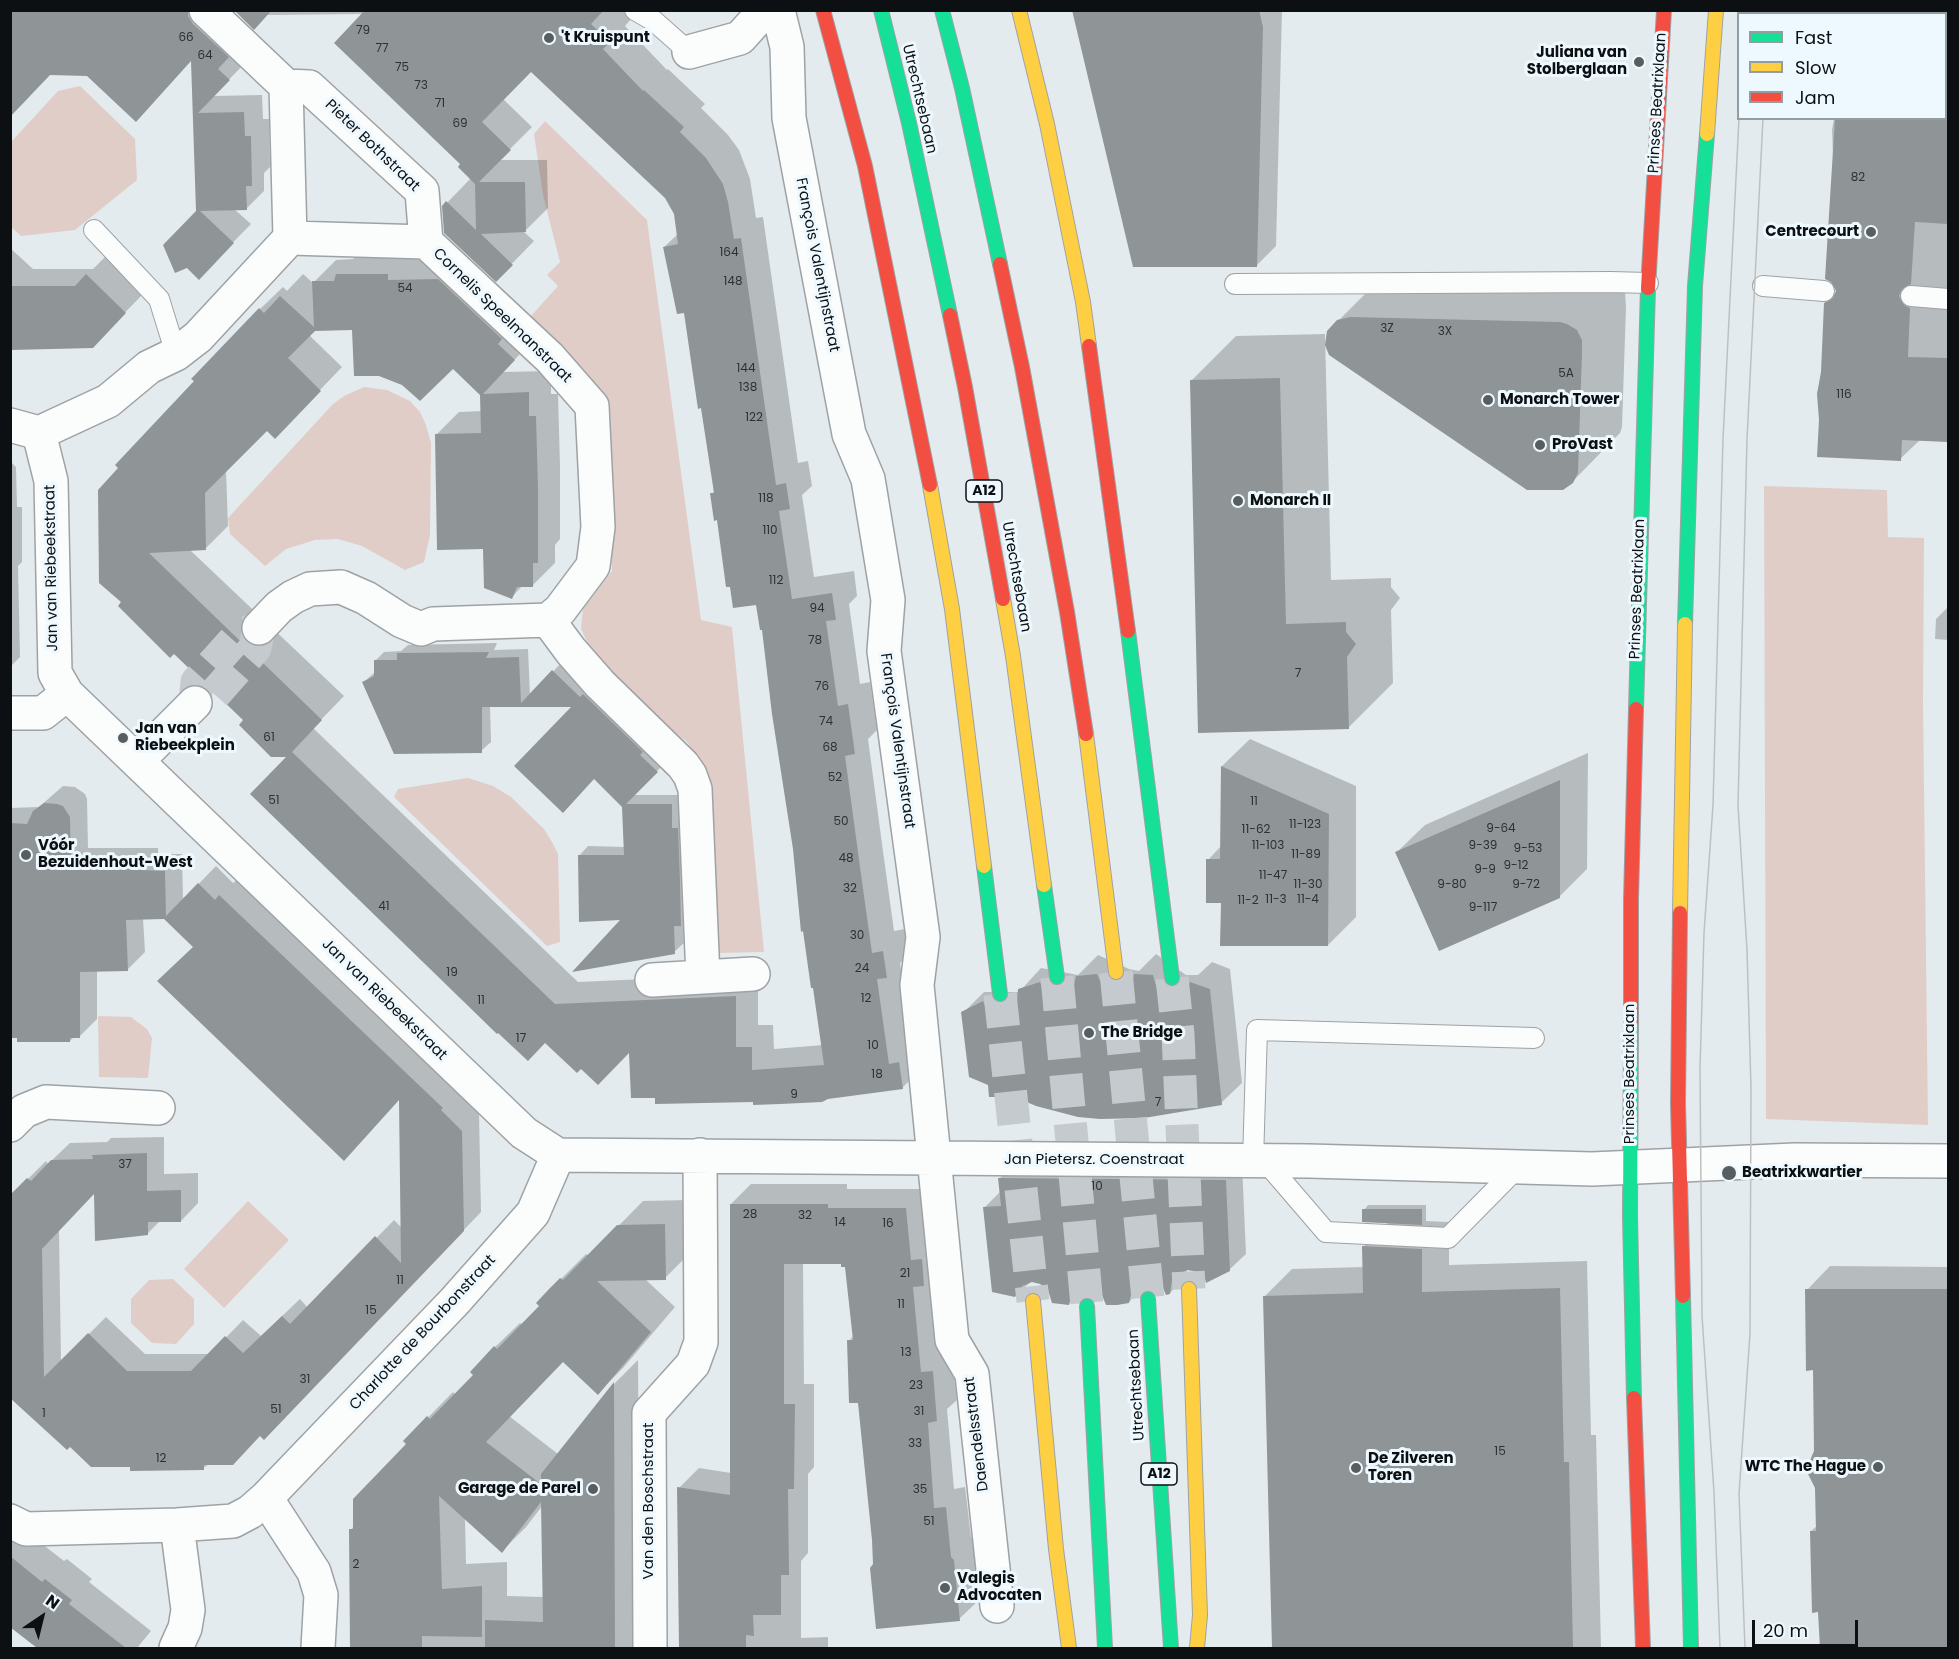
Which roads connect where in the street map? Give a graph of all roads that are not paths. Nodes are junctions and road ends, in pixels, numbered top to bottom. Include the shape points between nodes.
1 (206, 10) edge
2 (635, 10) edge
3 (765, 10) edge
4 (778, 10) edge
5 (823, 10) edge
6 (881, 10) edge
7 (942, 10) edge
8 (1019, 10) edge
9 (1664, 10) edge
10 (1716, 10) edge
11 (689, 52) joint
12 (286, 86) junction
13 (94, 230) dead end
14 (290, 238) junction
15 (426, 242) junction
16 (1235, 284) dead end
17 (1648, 284) junction
18 (1763, 286) dead end
19 (1824, 291) dead end
20 (1911, 296) dead end
21 (1948, 299) edge
22 (176, 354) junction
23 (25, 429) edge
24 (548, 620) junction
25 (259, 628) tunnel mouth
26 (66, 694) junction
27 (195, 703) dead end
28 (10, 713) edge
29 (137, 761) junction
30 (1116, 972) tunnel mouth
31 (753, 974) dead end
32 (703, 977) junction
33 (1057, 977) tunnel mouth
34 (1172, 978) tunnel mouth
35 (652, 980) dead end
36 (1000, 994) tunnel mouth
37 (1534, 1038) dead end
38 (158, 1108) dead end
39 (10, 1125) edge
40 (558, 1155) junction
41 (700, 1155) junction
42 (934, 1158) junction
43 (1259, 1161) junction
44 (1948, 1161) edge
45 (1679, 1165) junction
46 (1518, 1167) junction
47 (1630, 1167) junction
48 (1189, 1289) tunnel mouth
49 (1148, 1299) tunnel mouth
50 (1033, 1301) tunnel mouth
51 (1087, 1306) tunnel mouth
52 (266, 1498) junction
53 (10, 1521) edge
54 (177, 1525) junction
55 (997, 1606) dead end
56 (176, 1648) edge
57 (318, 1648) edge
58 (650, 1648) edge
59 (1068, 1648) edge
60 (1105, 1648) edge
61 (1171, 1648) edge
62 (1197, 1648) edge
63 (1643, 1648) edge
64 (1691, 1648) edge

1 - 12 street
2 - 11 lane
3 - 11 street via 740,38
4 - 42 street, François Valentijnstraat via 787,47 789,118 849,434 868,479 888,600 884,651 923,937 918,985
5 - 36 main road via 865,166 939,530
6 - 33 main road, Utrechtsebaan / A12 via 965,387 1013,656
7 - 30 main road via 1022,367 1067,612
8 - 34 main road via 1083,302
9 - 17 main road, Prinses Beatrixlaan
10 - 45 main road via 1695,286 1682,742
12 - 14 street
12 - 15 street, Pieter Bothstraat via 309,87 422,191
13 - 22 lane via 159,299
14 - 15 street
14 - 22 street via 198,338
15 - 24 street, Cornelis Speelmanstraat via 550,358 592,406 598,527 593,566
16 - 17 lane
17 - 47 main road, Prinses Beatrixlaan via 1630,899
18 - 19 lane
20 - 21 lane
22 - 23 street via 149,367 108,401
23 - 26 street, Jan van Riebeekstraat via 51,481 55,673
24 - 25 street via 433,624 421,629 341,587 310,588 279,607
24 - 32 street via 600,684 690,775 694,789
26 - 28 street via 43,712
26 - 29 street
27 - 29 street
29 - 40 street, Jan van Riebeekstraat via 524,1133
31 - 32 street
32 - 35 street
37 - 43 lane via 1257,1030
38 - 39 street via 46,1102 24,1111
40 - 41 street, Jan Pietersz. Coenstraat
40 - 52 street, Charlotte de Bourbonstraat via 533,1213 454,1302
41 - 42 street, Jan Pietersz. Coenstraat
41 - 58 street, Van den Boschstraat via 701,1342 693,1364 649,1413
42 - 43 street, Jan Pietersz. Coenstraat
42 - 55 street, Daendelsstraat via 952,1340 972,1374
43 - 46 street, Jan Pietersz. Coenstraat
43 - 46 lane via 1326,1232 1448,1238
44 - 45 street, Prinses Beatrixlaan via 1796,1160
45 - 47 street, Prinses Beatrixlaan
45 - 64 main road
46 - 47 street, Jan Pietersz. Coenstraat
47 - 63 main road, Prinses Beatrixlaan
48 - 62 main road via 1200,1614
49 - 61 main road, Utrechtsebaan / A12
50 - 59 main road
51 - 60 main road
52 - 54 street, Charlotte de Bourbonstraat via 233,1521
52 - 57 street via 314,1572 321,1594
53 - 54 street, Charlotte de Bourbonstraat via 26,1529
54 - 56 street via 188,1610

